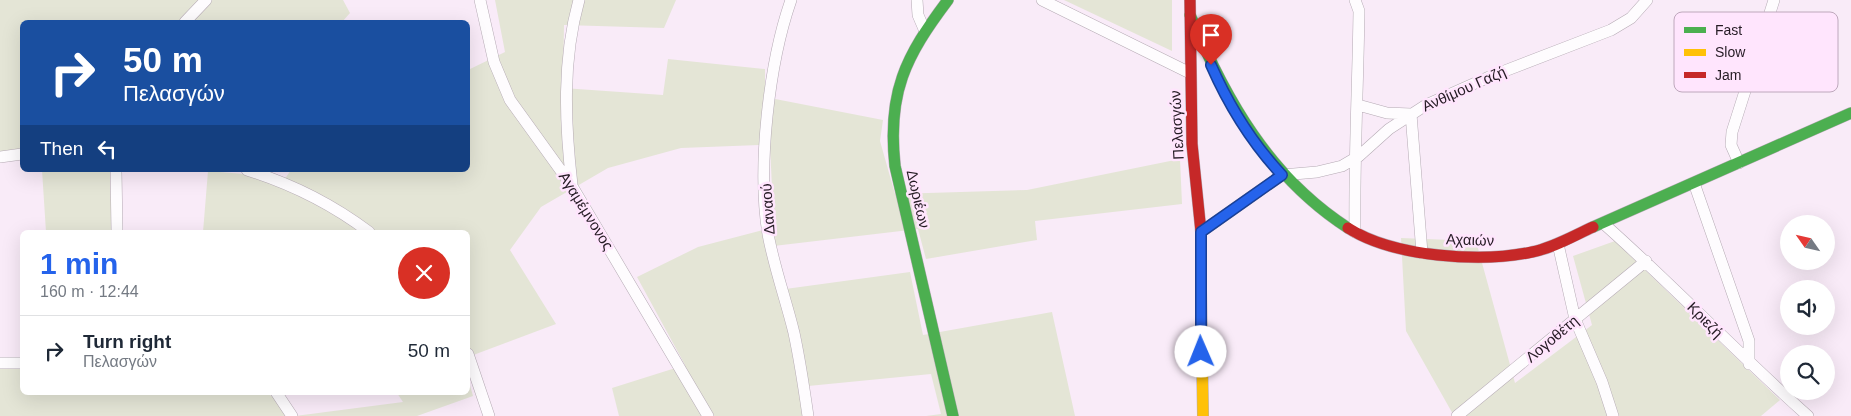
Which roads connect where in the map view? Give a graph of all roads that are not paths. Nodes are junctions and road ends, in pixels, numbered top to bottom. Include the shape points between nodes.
1 (206, 0) edge
2 (480, 0) edge
3 (579, 0) edge
4 (791, 0) edge
5 (917, 0) edge
6 (948, 0) edge
7 (1042, 0) edge
8 (1190, 0) edge
9 (1355, 0) edge
10 (1647, 0) edge
11 (1774, 0) edge
12 (1770, 12) edge
13 (1190, 15) junction
14 (187, 20) edge
15 (924, 30) junction
16 (1190, 73) junction
17 (1745, 92) edge
18 (1358, 105) junction
19 (1851, 113) edge
20 (1411, 114) junction
21 (20, 154) edge
22 (0, 157) edge
23 (1354, 159) junction
24 (1739, 163) junction
25 (116, 172) edge
26 (253, 172) edge
27 (1282, 175) junction
28 (1694, 183) junction
29 (572, 186) junction
30 (1604, 224) junction
31 (117, 230) edge
32 (367, 230) edge
33 (1201, 232) junction
34 (1354, 232) junction
35 (1558, 244) junction
36 (1422, 253) junction
37 (1646, 261) junction
38 (1575, 319) junction
39 (470, 360) edge
40 (0, 363) edge
41 (20, 363) edge
42 (1749, 364) junction
43 (278, 395) edge
44 (292, 416) edge
45 (489, 416) edge
46 (708, 416) edge
47 (808, 416) edge
48 (953, 416) edge
49 (1203, 416) edge
50 (1457, 416) edge
51 (1613, 416) edge
52 (1808, 416) edge

1 - 14 street
2 - 29 street, Αγαμέμνονος via 494,62 506,92
3 - 29 street via 566,104
4 - 47 street, Δαναού via 773,72 766,137 766,213 800,361
5 - 15 street
6 - 15 main road, Δωριέων
7 - 16 street
8 - 13 main road, Αχαιών
9 - 18 street via 1359,11
10 - 20 street, Ανθίμου Γαζή via 1631,18 1611,30 1476,82
11 - 12 street
13 - 16 main road, Πελασγών
13 - 27 main road, Αχαιών via 1217,80 1239,119
15 - 48 main road, Δωριέων via 898,82 892,107 891,135 895,166
16 - 33 main road, Πελασγών via 1192,144
17 - 24 street via 1732,132 1731,145
18 - 20 street via 1387,113
18 - 23 street
19 - 24 main road, Αχαιών
20 - 23 street, Ανθίμου Γαζή
20 - 36 street
21 - 22 street
23 - 27 street, Ανθίμου Γαζή via 1327,170
23 - 34 street
24 - 28 main road, Αχαιών
25 - 31 street
26 - 32 street via 321,200
27 - 33 main road
27 - 34 main road, Αχαιών via 1319,208
28 - 30 main road, Αχαιών
28 - 42 street via 1749,341
29 - 46 street, Αγαμέμνονος
30 - 35 main road, Αχαιών
30 - 37 street, Κριεζή
33 - 49 main road, Πελασγών
34 - 36 main road, Αχαιών via 1392,248
35 - 36 main road, Αχαιών via 1508,257
35 - 38 street
37 - 38 street, Λογοθέτη
37 - 42 street, Κριεζή
38 - 50 street, Λογοθέτη
38 - 51 street
39 - 45 street
40 - 41 street
42 - 52 street, Κριεζή
43 - 44 street

